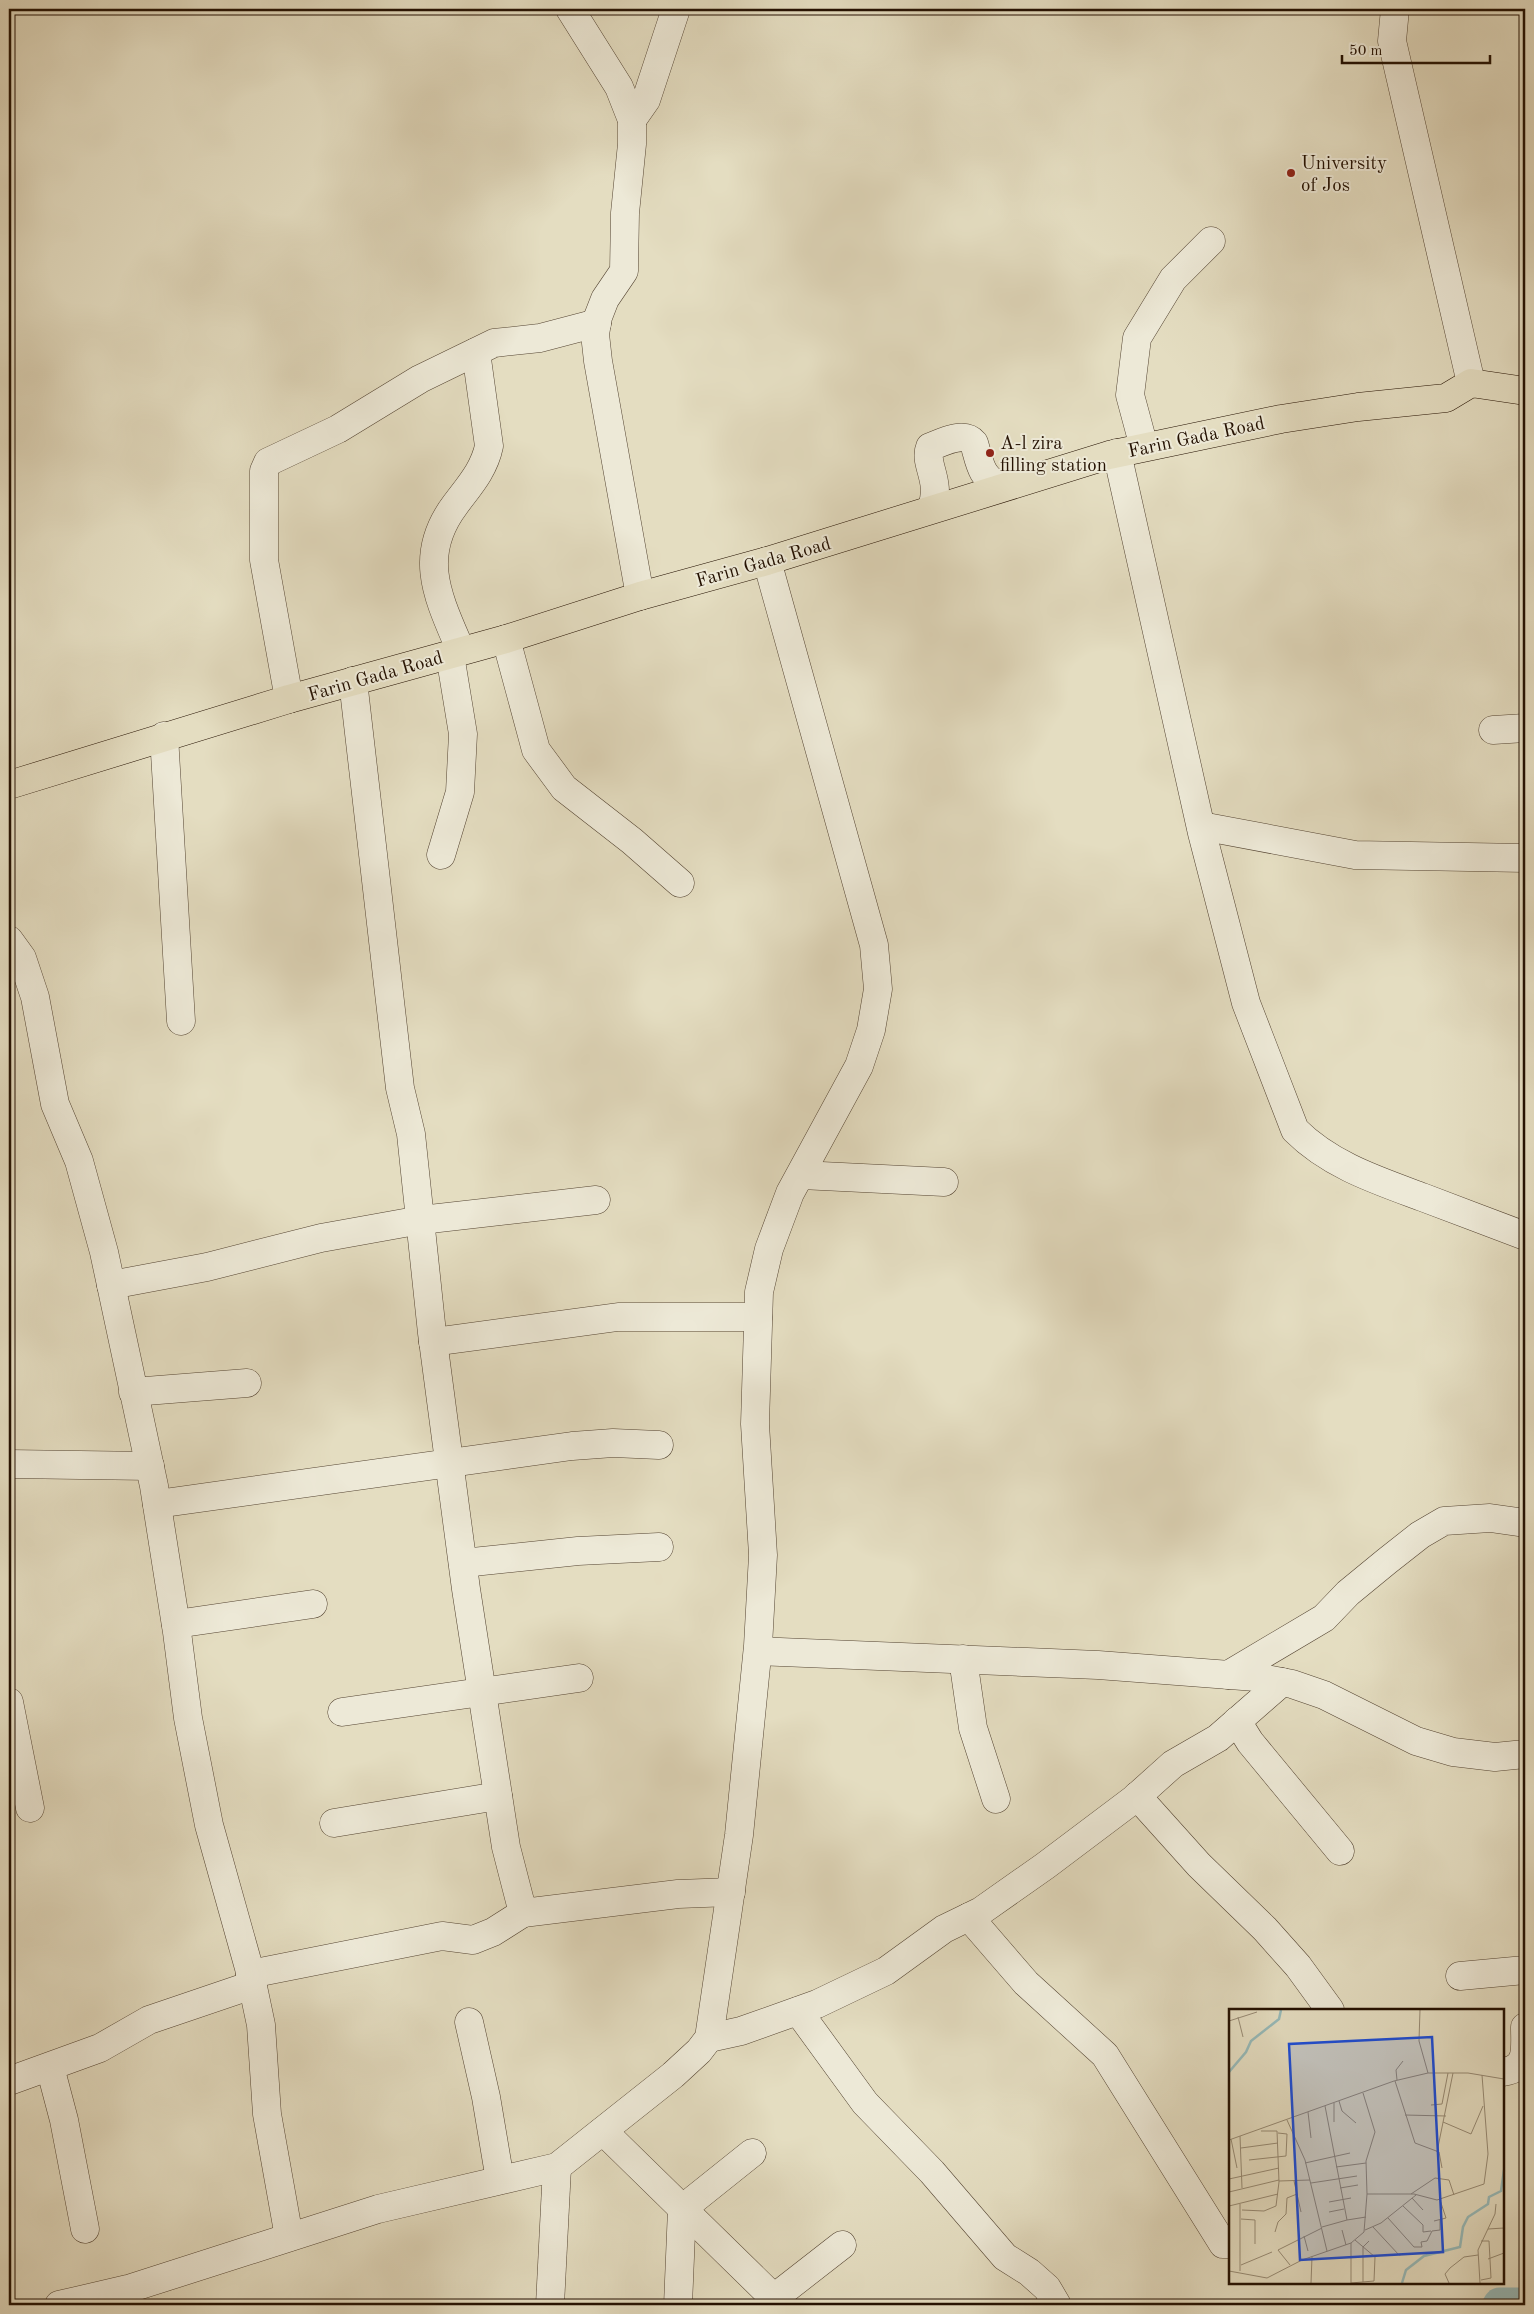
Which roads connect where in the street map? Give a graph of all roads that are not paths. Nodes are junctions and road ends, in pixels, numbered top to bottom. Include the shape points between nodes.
1 (570, 9) edge
2 (676, 9) edge
3 (1395, 9) edge
4 (632, 120) junction
5 (1211, 241) dead end
6 (597, 323) junction
7 (476, 352) junction
8 (1471, 383) junction
9 (1525, 391) edge
10 (1144, 447) junction
11 (1117, 453) junction
12 (1000, 488) junction
13 (931, 509) junction
14 (767, 561) junction
15 (640, 596) junction
16 (506, 638) junction
17 (455, 653) junction
18 (353, 680) junction
19 (289, 699) junction
20 (1525, 728) edge
21 (1493, 730) dead end
22 (164, 736) junction
23 (9, 785) edge
24 (1201, 826) junction
25 (441, 855) dead end
26 (1525, 858) edge
27 (680, 883) dead end
28 (9, 940) edge
29 (181, 1021) dead end
30 (801, 1175) junction
31 (944, 1182) dead end
32 (596, 1200) dead end
33 (420, 1220) junction
34 (1525, 1236) edge
35 (111, 1285) junction
36 (758, 1317) junction
37 (433, 1342) junction
38 (247, 1383) dead end
39 (133, 1392) junction
40 (659, 1445) dead end
41 (449, 1463) junction
42 (9, 1464) edge
43 (150, 1466) junction
44 (157, 1504) junction
45 (1525, 1523) edge
46 (659, 1547) dead end
47 (462, 1564) junction
48 (313, 1604) dead end
49 (176, 1624) junction
50 (758, 1651) junction
51 (963, 1659) junction
52 (1228, 1674) junction
53 (579, 1678) dead end
54 (1282, 1682) junction
55 (482, 1691) junction
56 (9, 1702) edge
57 (342, 1712) dead end
58 (1237, 1722) junction
59 (1525, 1754) edge
60 (498, 1796) junction
61 (1137, 1796) junction
62 (996, 1800) dead end
63 (30, 1808) dead end
64 (334, 1823) dead end
65 (1340, 1851) dead end
66 (731, 1892) junction
67 (523, 1913) junction
68 (969, 1917) junction
69 (1525, 1970) edge
70 (1460, 1976) dead end
71 (251, 1979) junction
72 (1329, 2009) edge
73 (798, 2011) junction
74 (469, 2022) dead end
75 (1525, 2027) edge
76 (709, 2038) junction
77 (50, 2067) junction
78 (1504, 2072) edge
79 (9, 2081) edge
80 (603, 2131) junction
81 (752, 2153) dead end
82 (557, 2167) junction
83 (500, 2180) junction
84 (682, 2210) junction
85 (85, 2229) dead end
86 (289, 2237) junction
87 (1229, 2244) edge
88 (842, 2245) dead end
89 (127, 2297) edge
90 (778, 2302) edge
91 (59, 2305) edge
92 (550, 2305) edge
93 (678, 2305) edge
94 (1057, 2305) edge

1 - 4 street via 619,87
2 - 4 street via 646,100
3 - 8 street via 1392,41
4 - 6 street via 624,270 605,299
5 - 10 street via 1174,279 1137,338 1130,394
6 - 7 street via 540,338 494,343
6 - 15 street via 598,361
7 - 17 street via 489,446 486,462 443,521 433,547 438,596
7 - 19 street via 420,379 338,429 268,462 264,471 264,560
8 - 9 main road
8 - 10 main road, Farin Gada Road via 1446,398 1281,419
10 - 11 main road, Farin Gada Road
11 - 12 main road, Farin Gada Road
11 - 24 street
12 - 13 main road, Farin Gada Road
12 - 13 street via 983,474 971,439 965,436 936,444 928,453 936,485 936,498
13 - 14 main road, Farin Gada Road
14 - 15 main road, Farin Gada Road
14 - 30 street via 874,945 878,989 871,1030 859,1066
15 - 16 main road, Farin Gada Road
16 - 17 main road, Farin Gada Road
16 - 27 street via 536,750 564,788
17 - 18 main road, Farin Gada Road
17 - 25 street via 463,734 460,792
18 - 19 main road, Farin Gada Road
18 - 33 street via 400,1088 412,1134
19 - 22 main road, Farin Gada Road
20 - 21 street
22 - 23 main road, Farin Gada Road
22 - 29 street
24 - 26 street via 1355,855
24 - 34 street via 1246,1003 1295,1130 1328,1157 1362,1175
28 - 35 street via 22,958 35,997 55,1104 79,1161
30 - 31 street
30 - 36 street via 790,1193 769,1249 759,1292
32 - 33 street
33 - 35 street via 321,1238 207,1267
33 - 37 street
35 - 39 street
36 - 37 street via 618,1317
36 - 50 street via 754,1424 763,1555
37 - 41 street
38 - 39 street
39 - 43 street
40 - 41 street via 613,1443 572,1446
41 - 44 street
41 - 47 street
42 - 43 street
43 - 44 street
44 - 49 street
45 - 52 street via 1490,1518 1444,1521 1420,1534 1348,1593 1324,1618
46 - 47 street via 578,1551
47 - 55 street
48 - 49 street
49 - 71 street via 188,1718 209,1825
50 - 51 street
50 - 66 street
51 - 52 street
51 - 62 street via 973,1728
52 - 54 street
53 - 55 street
54 - 58 street
54 - 59 street via 1324,1695 1416,1741 1453,1752 1495,1757
55 - 57 street
55 - 60 street
56 - 63 street
58 - 61 street via 1218,1738 1172,1764
58 - 65 street
60 - 64 street
60 - 67 street via 506,1847
61 - 68 street via 1045,1866
61 - 72 street via 1199,1865 1265,1929 1298,1966
66 - 67 street via 678,1894
66 - 76 street
67 - 71 street via 494,1932 473,1940 442,1936
68 - 73 street via 944,1929 886,1971
68 - 87 street via 1026,1983 1105,2055 1223,2244
69 - 70 street
71 - 77 street via 149,2020 100,2048
71 - 86 street via 261,2024 267,2114
73 - 76 street via 741,2031
73 - 94 street via 865,2103 932,2172 1005,2256 1047,2288
74 - 83 street
75 - 78 street via 1523,2060 1514,2070
76 - 80 street via 673,2075
77 - 79 street
77 - 85 street
80 - 82 street
80 - 84 street
81 - 84 street
82 - 83 street
82 - 92 street
83 - 86 street via 378,2209
84 - 90 street
84 - 93 street
86 - 89 street
88 - 90 street
89 - 91 street

